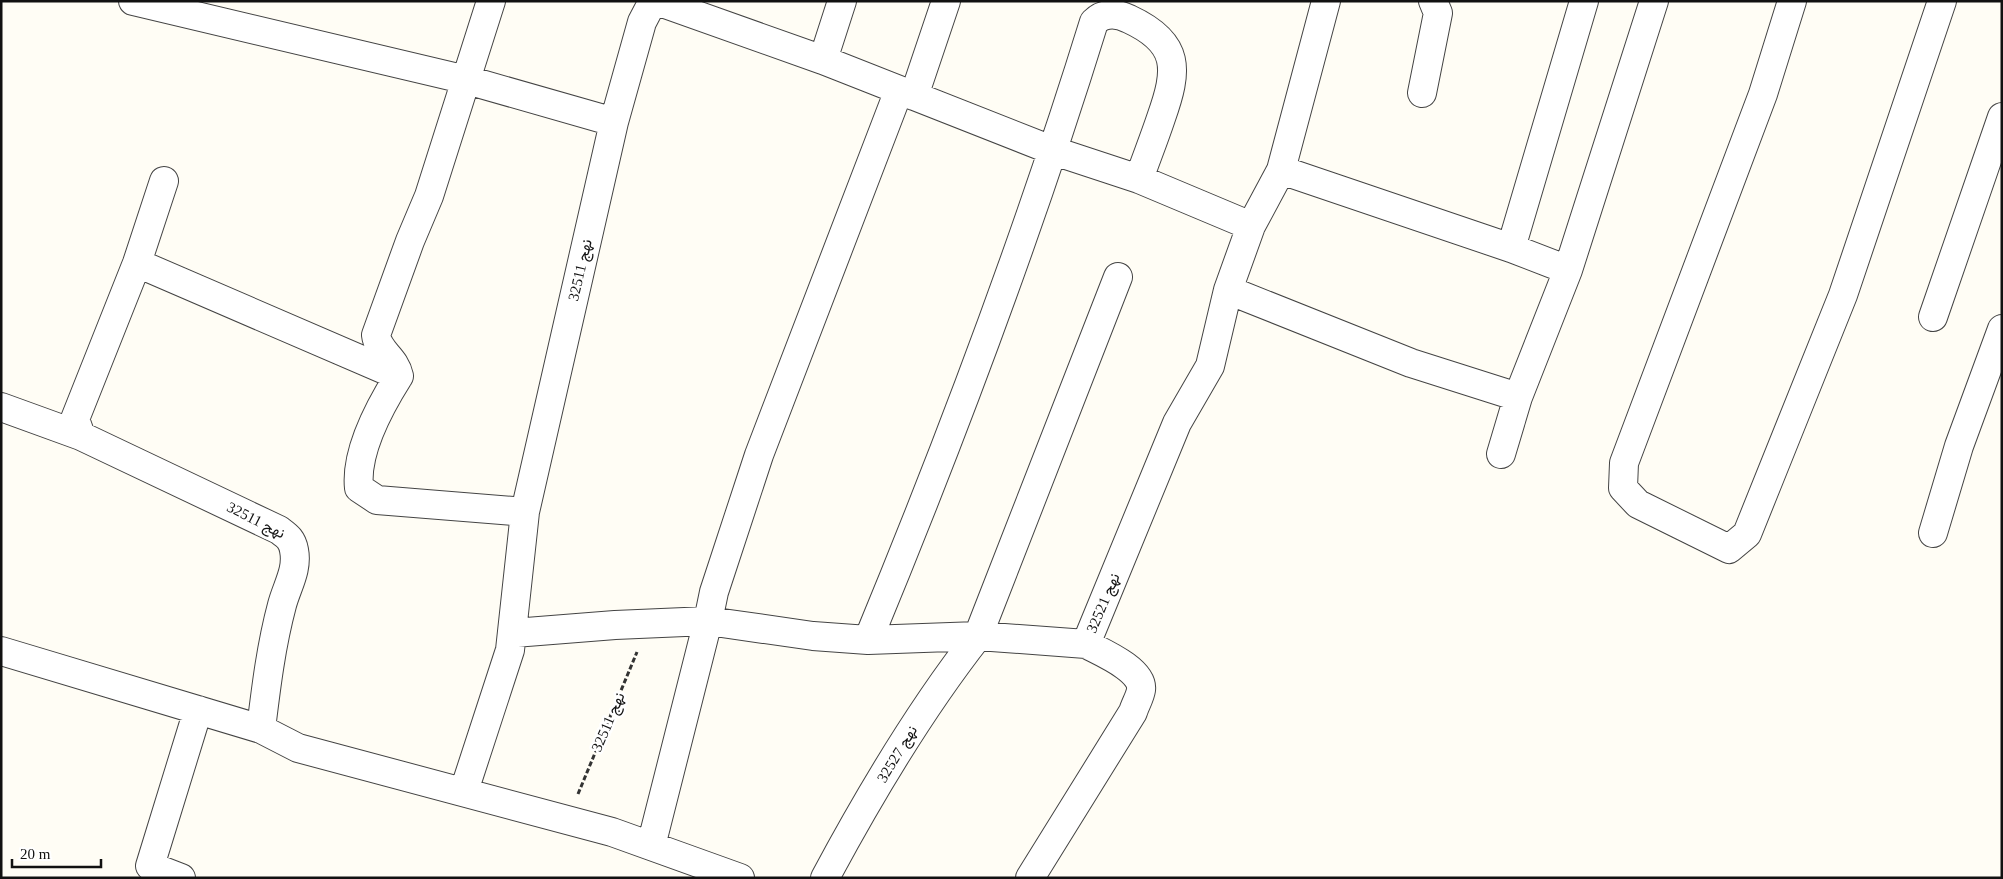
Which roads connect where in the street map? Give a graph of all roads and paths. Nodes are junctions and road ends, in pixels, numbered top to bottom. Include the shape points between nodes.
1 (133, 1) edge
2 (491, 1) edge
3 (653, 1) edge
4 (657, 1) edge
5 (842, 1) edge
6 (946, 1) edge
7 (1326, 1) edge
8 (1433, 1) edge
9 (1584, 1) edge
10 (1654, 1) edge
11 (1792, 1) edge
12 (1942, 1) edge
13 (824, 60) junction
14 (467, 80) junction
15 (1422, 92) dead end
16 (907, 93) junction
17 (2002, 117) edge
18 (614, 122) junction
19 (1054, 151) junction
20 (1281, 170) junction
21 (1139, 180) junction
22 (164, 181) dead end
23 (1251, 226) junction
24 (1511, 248) junction
25 (137, 263) junction
26 (1568, 270) junction
27 (1118, 277) dead end
28 (1228, 290) junction
29 (1933, 317) dead end
30 (2002, 329) edge
31 (399, 376) junction
32 (1518, 397) junction
33 (1, 407) edge
34 (81, 436) junction
35 (1501, 454) dead end
36 (525, 512) junction
37 (1933, 533) dead end
38 (708, 621) junction
39 (649, 624) junction
40 (514, 634) junction
41 (978, 636) junction
42 (868, 640) junction
43 (1086, 644) junction
44 (1, 651) edge
45 (198, 710) junction
46 (261, 729) junction
47 (464, 791) junction
48 (567, 820) junction
49 (651, 846) junction
50 (148, 872) edge
51 (180, 878) edge
52 (740, 878) edge
53 (825, 878) edge
54 (1030, 878) edge

1 - 14 street
2 - 14 street
3 - 18 street, نهج 32511 via 642,22
4 - 13 street
5 - 13 street
6 - 16 street
7 - 20 street, نهج 32521
8 - 15 street via 1438,13
9 - 24 street
10 - 26 street
11 - 12 street via 1763,94 1624,463 1623,488 1638,504 1729,549 1747,534 1843,295
13 - 16 street
14 - 18 street
14 - 31 street via 421,218 376,335 380,346 397,365
16 - 19 street
16 - 38 street via 759,455 714,592
17 - 29 street
18 - 36 street, نهج 32511
19 - 21 street
19 - 21 street via 1094,22 1104,15 1122,16 1146,26 1164,43 1172,60 1173,82
19 - 42 street via 936,477
20 - 23 street, نهج 32521
20 - 24 street
21 - 23 street
22 - 25 street
23 - 28 street, نهج 32521
24 - 26 street
25 - 31 street
25 - 34 street via 75,419
26 - 32 street
27 - 41 street, نهج 32527
28 - 32 street via 1411,363
28 - 43 street, نهج 32521 via 1210,366 1177,423
30 - 37 street via 1959,446
31 - 36 street via 384,398 366,442 359,488 377,500
32 - 35 street
33 - 34 street
34 - 46 street, نهج 32511 via 291,538 295,570 282,603 267,676
36 - 40 street, نهج 32511
38 - 39 street
38 - 42 street via 813,636
38 - 49 street
39 - 40 street
39 - 48 path, نهج 32511
40 - 47 street, نهج 32511
41 - 42 street
41 - 43 street
41 - 53 street, نهج 32527 via 939,685
43 - 54 street, نهج 32521 via 1123,663 1139,679 1142,689 1133,712
44 - 45 street
45 - 46 street
45 - 50 street
46 - 47 street via 298,748
47 - 48 street
48 - 49 street
49 - 52 street
50 - 51 street

